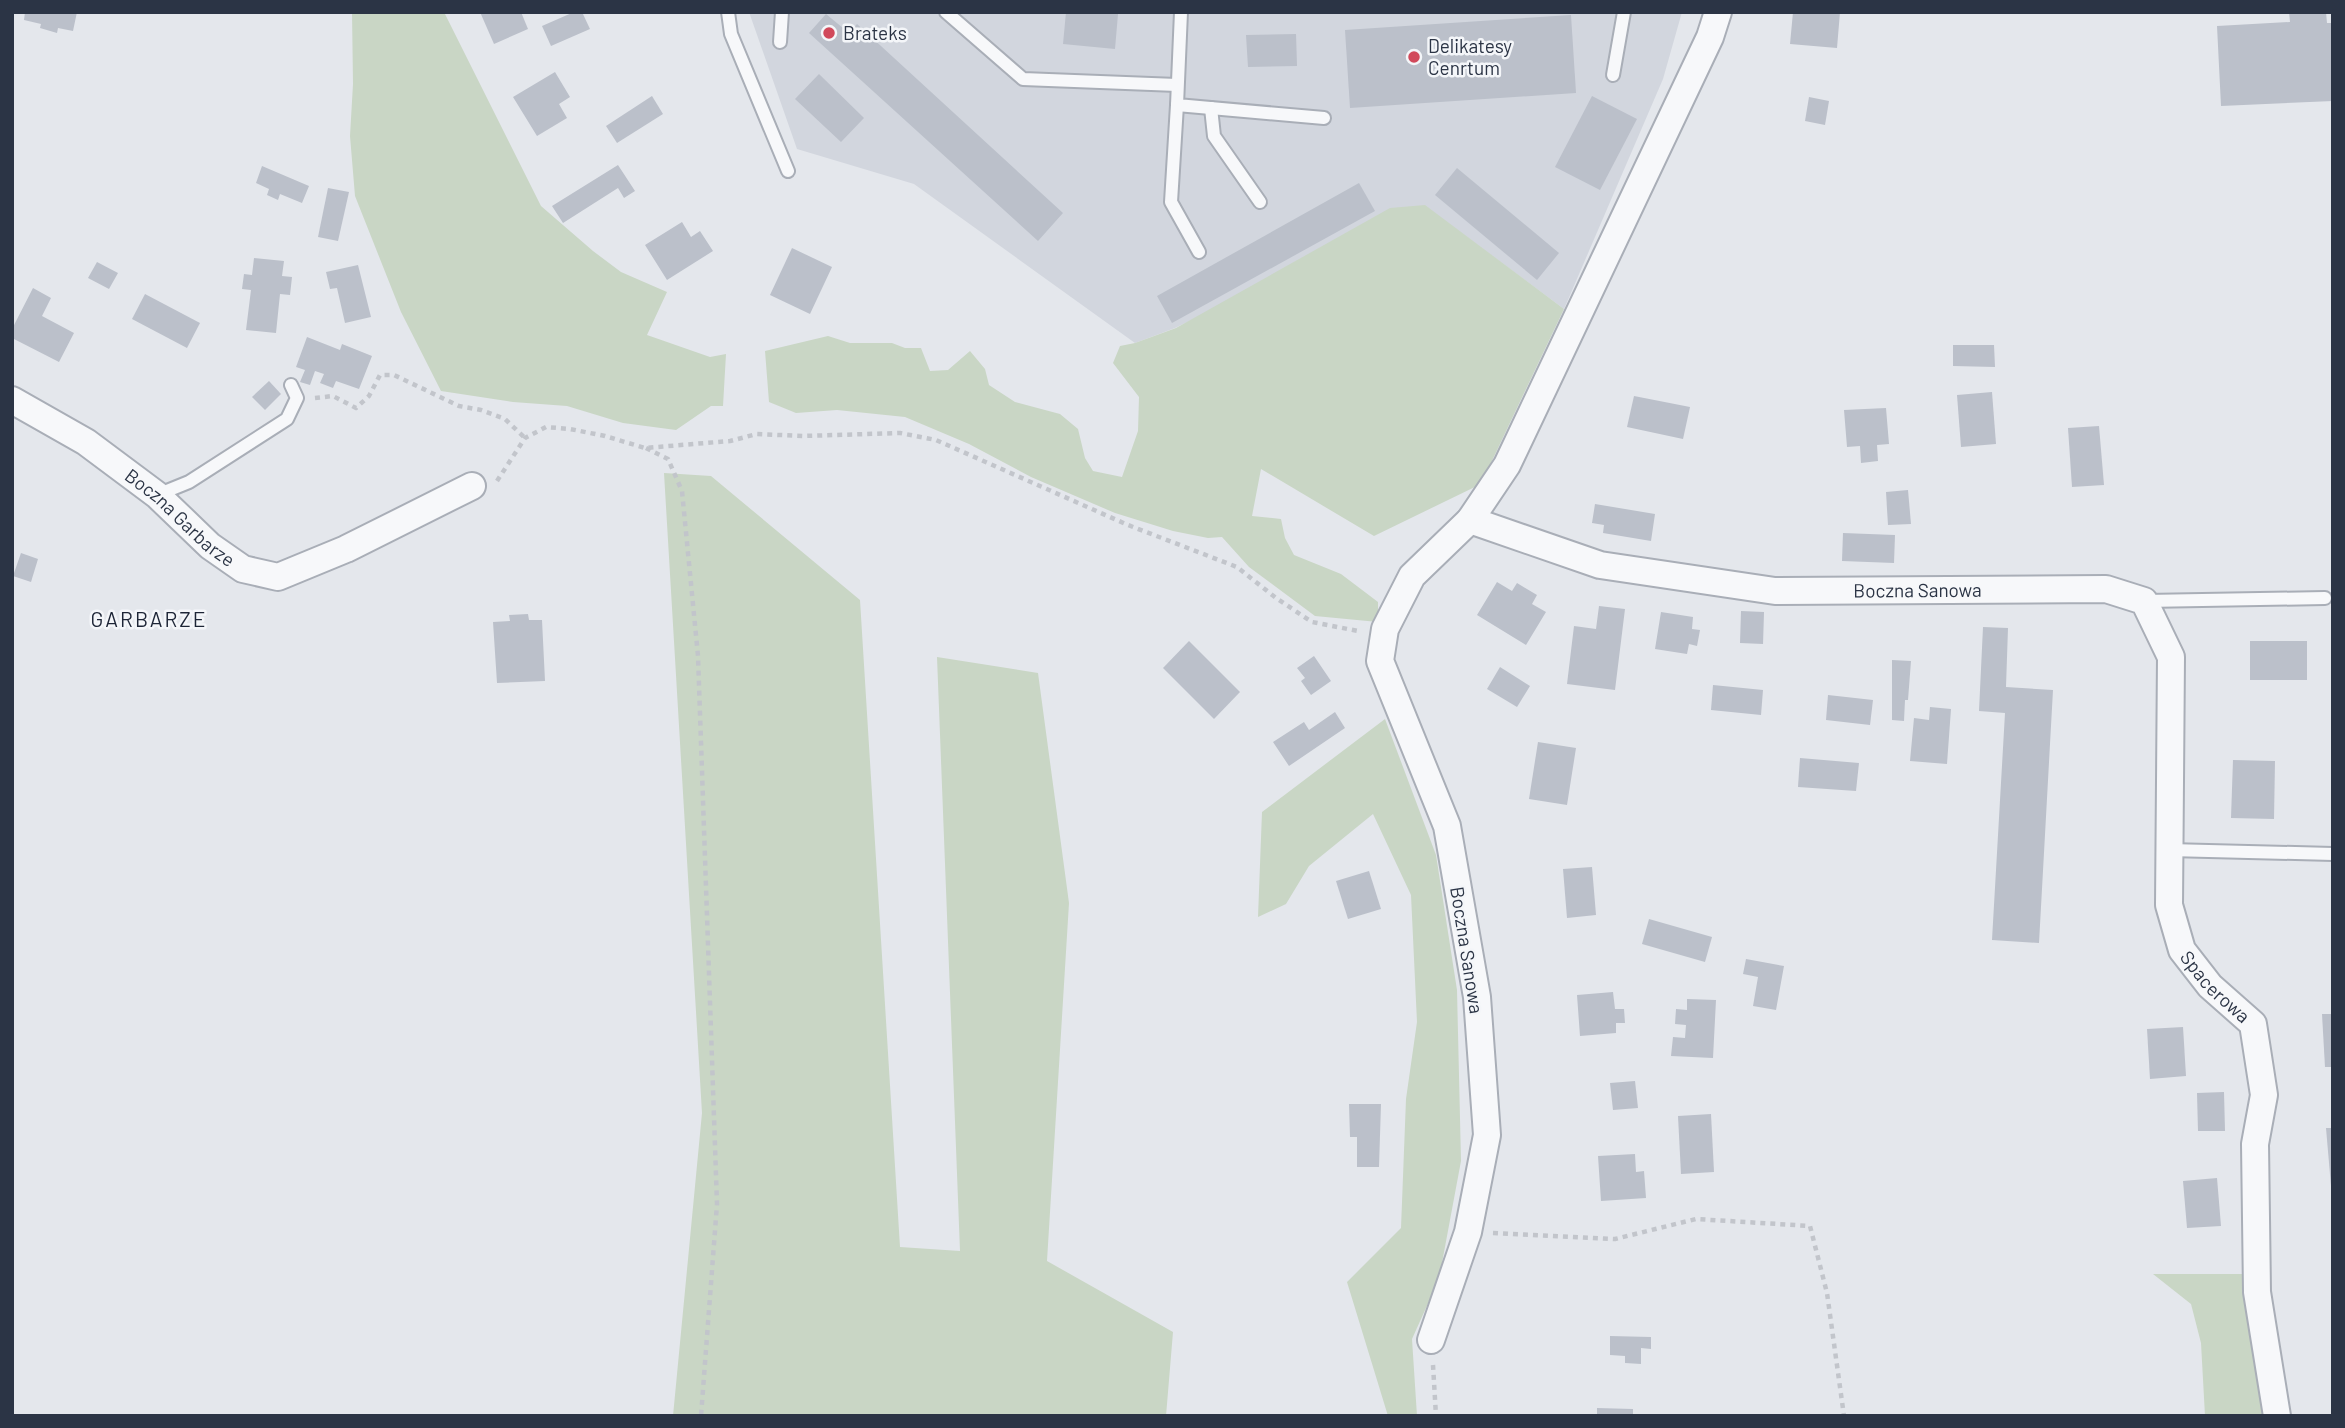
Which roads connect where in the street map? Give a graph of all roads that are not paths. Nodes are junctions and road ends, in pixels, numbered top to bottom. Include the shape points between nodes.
1 (728, 12) edge
2 (782, 12) edge
3 (946, 12) edge
4 (1181, 12) edge
5 (1624, 12) edge
6 (1718, 12) edge
7 (780, 42) dead end
8 (1613, 75) dead end
9 (1178, 85) junction
10 (1177, 105) junction
11 (1211, 108) junction
12 (1324, 118) dead end
13 (788, 171) dead end
14 (1260, 202) dead end
15 (1199, 252) dead end
16 (291, 385) dead end
17 (12, 400) edge
18 (472, 486) road end
19 (157, 495) junction
20 (1470, 520) junction
21 (2325, 598) dead end
22 (2144, 601) junction
23 (2169, 850) junction
24 (2333, 854) edge
25 (1431, 1340) road end
26 (2277, 1416) edge

1 - 13 lane via 732,34
2 - 7 lane
3 - 9 lane via 1023,79
4 - 9 lane
5 - 8 lane
6 - 20 street, Boczna Sanowa via 1507,465
9 - 10 lane
10 - 11 lane
10 - 15 lane via 1171,202
11 - 12 lane
11 - 14 lane via 1214,136
16 - 19 lane via 297,398 287,419 189,482
17 - 19 street, Boczna Garbarze via 86,442
18 - 19 street, Boczna Garbarze via 346,549 278,577 243,569 210,546
20 - 22 street, Boczna Sanowa via 1600,565 1775,591 2106,589
20 - 25 street, Boczna Sanowa via 1412,576 1385,629 1380,661 1447,826 1477,997 1487,1135 1468,1232
21 - 22 lane
22 - 23 street, Spacerowa via 2171,657
23 - 24 lane
23 - 26 street, Spacerowa via 2169,905 2182,950 2210,986 2253,1024 2264,1095 2255,1144 2257,1292

